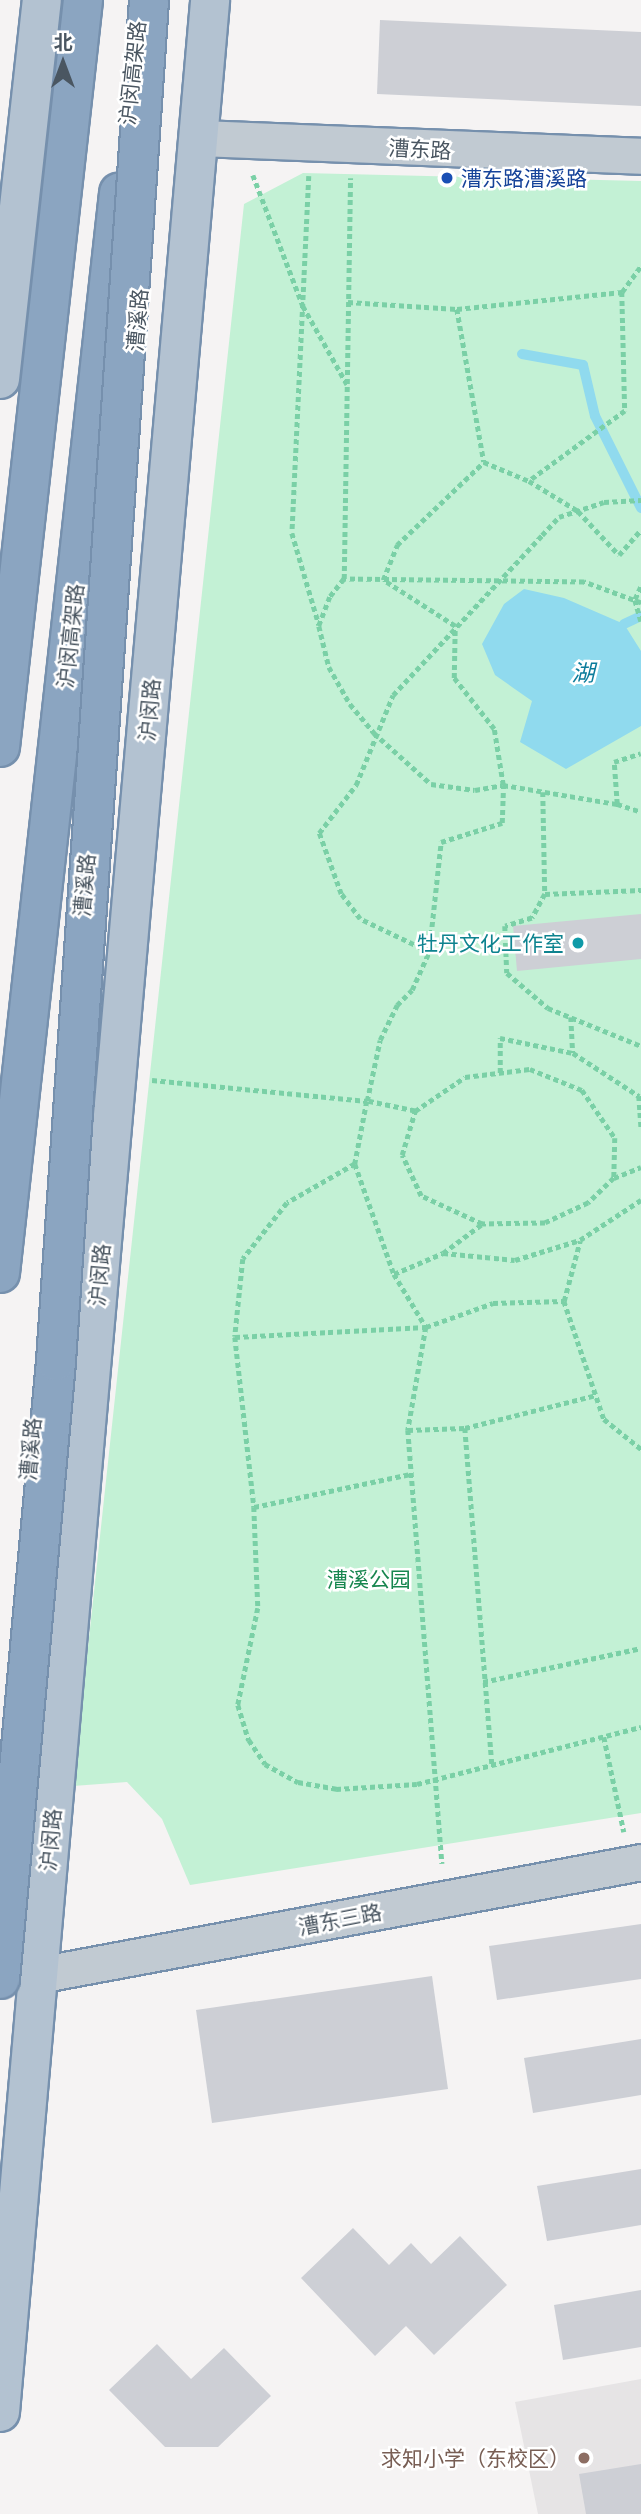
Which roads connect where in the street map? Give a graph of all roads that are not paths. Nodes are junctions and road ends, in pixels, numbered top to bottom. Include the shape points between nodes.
1 (42, 0) edge
2 (83, 0) edge
3 (140, 0) edge
4 (149, 0) edge
5 (168, 0) edge
6 (210, 0) edge
7 (199, 138) junction
8 (641, 156) edge
9 (0, 379) edge
10 (0, 747) edge
11 (0, 1273) edge
12 (0, 1769) edge
13 (636, 1863) edge
14 (38, 1975) junction
15 (0, 1979) edge
16 (0, 2412) edge

1 - 9 main road
2 - 10 highway
3 - 11 highway, 沪闵高架路
4 - 15 highway, bridge via 57,1361
5 - 12 main road, 漕溪路
6 - 7 main road
7 - 8 street, 漕东路
7 - 14 main road, 沪闵路
13 - 14 street, 漕东三路
14 - 16 main road, 沪闵路

